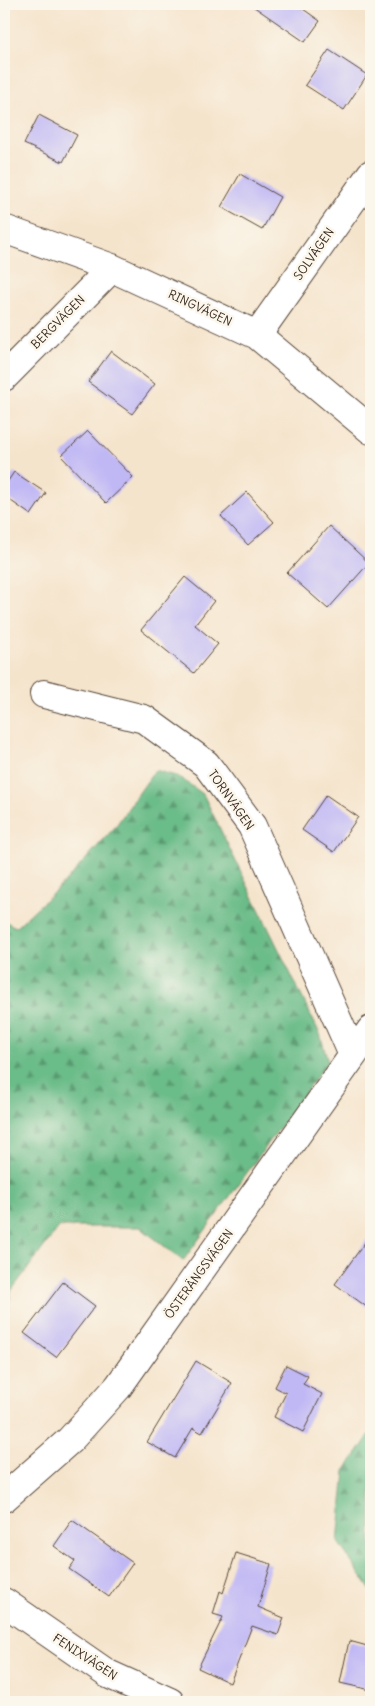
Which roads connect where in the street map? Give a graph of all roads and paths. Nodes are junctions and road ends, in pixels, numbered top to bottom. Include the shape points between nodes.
1 (371, 174) edge
2 (4, 229) edge
3 (112, 268) junction
4 (257, 335) junction
5 (4, 376) edge
6 (371, 430) edge
7 (44, 694) dead end
8 (371, 1030) edge
9 (353, 1055) junction
10 (4, 1498) edge
11 (4, 1602) edge
12 (170, 1702) edge

1 - 4 street, SOLVÄGEN
2 - 3 street, RINGVÄGEN
3 - 4 street, RINGVÄGEN
3 - 5 street, BERGVÄGEN
4 - 6 street, RINGVÄGEN
7 - 9 street, TORNVÄGEN via 144,719 206,764 252,826
8 - 9 street, ÖSTERÄNGSVÄGEN
9 - 10 street, ÖSTERÄNGSVÄGEN via 118,1387 70,1440
11 - 12 street, FENIXVÄGEN via 108,1674

